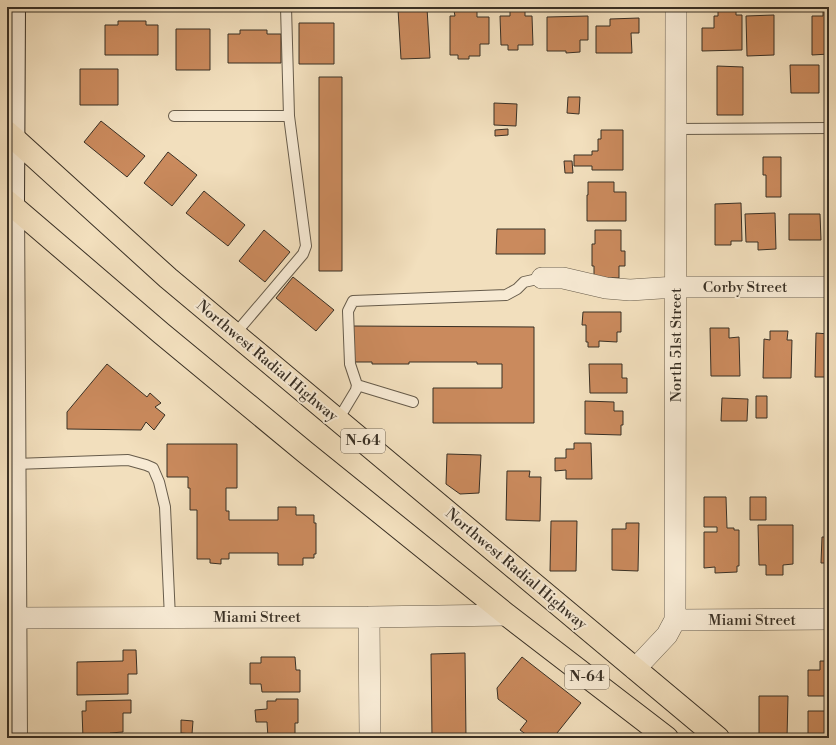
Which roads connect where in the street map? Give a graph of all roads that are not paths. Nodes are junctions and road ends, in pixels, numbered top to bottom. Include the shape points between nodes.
1 (14, 7) edge
2 (286, 7) edge
3 (676, 7) edge
4 (174, 116) dead end
5 (289, 116) junction
6 (676, 128) junction
7 (829, 128) edge
8 (10, 135) edge
9 (10, 203) edge
10 (542, 278) joint
11 (676, 287) junction
12 (829, 287) edge
13 (10, 291) edge
14 (235, 334) junction
15 (357, 385) junction
16 (413, 402) dead end
17 (338, 420) junction
18 (14, 464) junction
19 (507, 615) junction
20 (369, 617) junction
21 (11, 618) edge
22 (170, 618) junction
23 (829, 619) edge
24 (675, 620) junction
25 (635, 669) junction
26 (16, 738) edge
27 (370, 738) edge
28 (667, 738) edge
29 (718, 738) edge

1 - 8 street
2 - 5 lane
3 - 6 street, North 51st Street
4 - 5 lane
5 - 14 lane via 306,246 303,254
6 - 7 lane
6 - 11 street, North 51st Street
8 - 9 street
8 - 14 main road, Northwest Radial Highway / N-64 via 168,278
9 - 13 street
9 - 19 main road, N-64 via 161,334
10 - 11 street, Corby Street via 564,278 606,288 630,290
10 - 15 lane via 524,282 506,295 353,301 348,311 349,357
11 - 12 street, Corby Street
11 - 24 street, North 51st Street
13 - 18 street
14 - 17 main road, Northwest Radial Highway / N-64
15 - 16 lane
15 - 17 lane
17 - 25 main road, Northwest Radial Highway / N-64
18 - 21 street
18 - 22 lane via 128,460 153,468 165,507
19 - 20 street, Miami Street
19 - 28 main road, N-64
20 - 22 street, Miami Street
20 - 27 street
21 - 22 street, Miami Street
21 - 26 street
23 - 24 street, Miami Street
24 - 25 street, North 51st Street via 668,635
25 - 29 main road, Northwest Radial Highway / N-64

